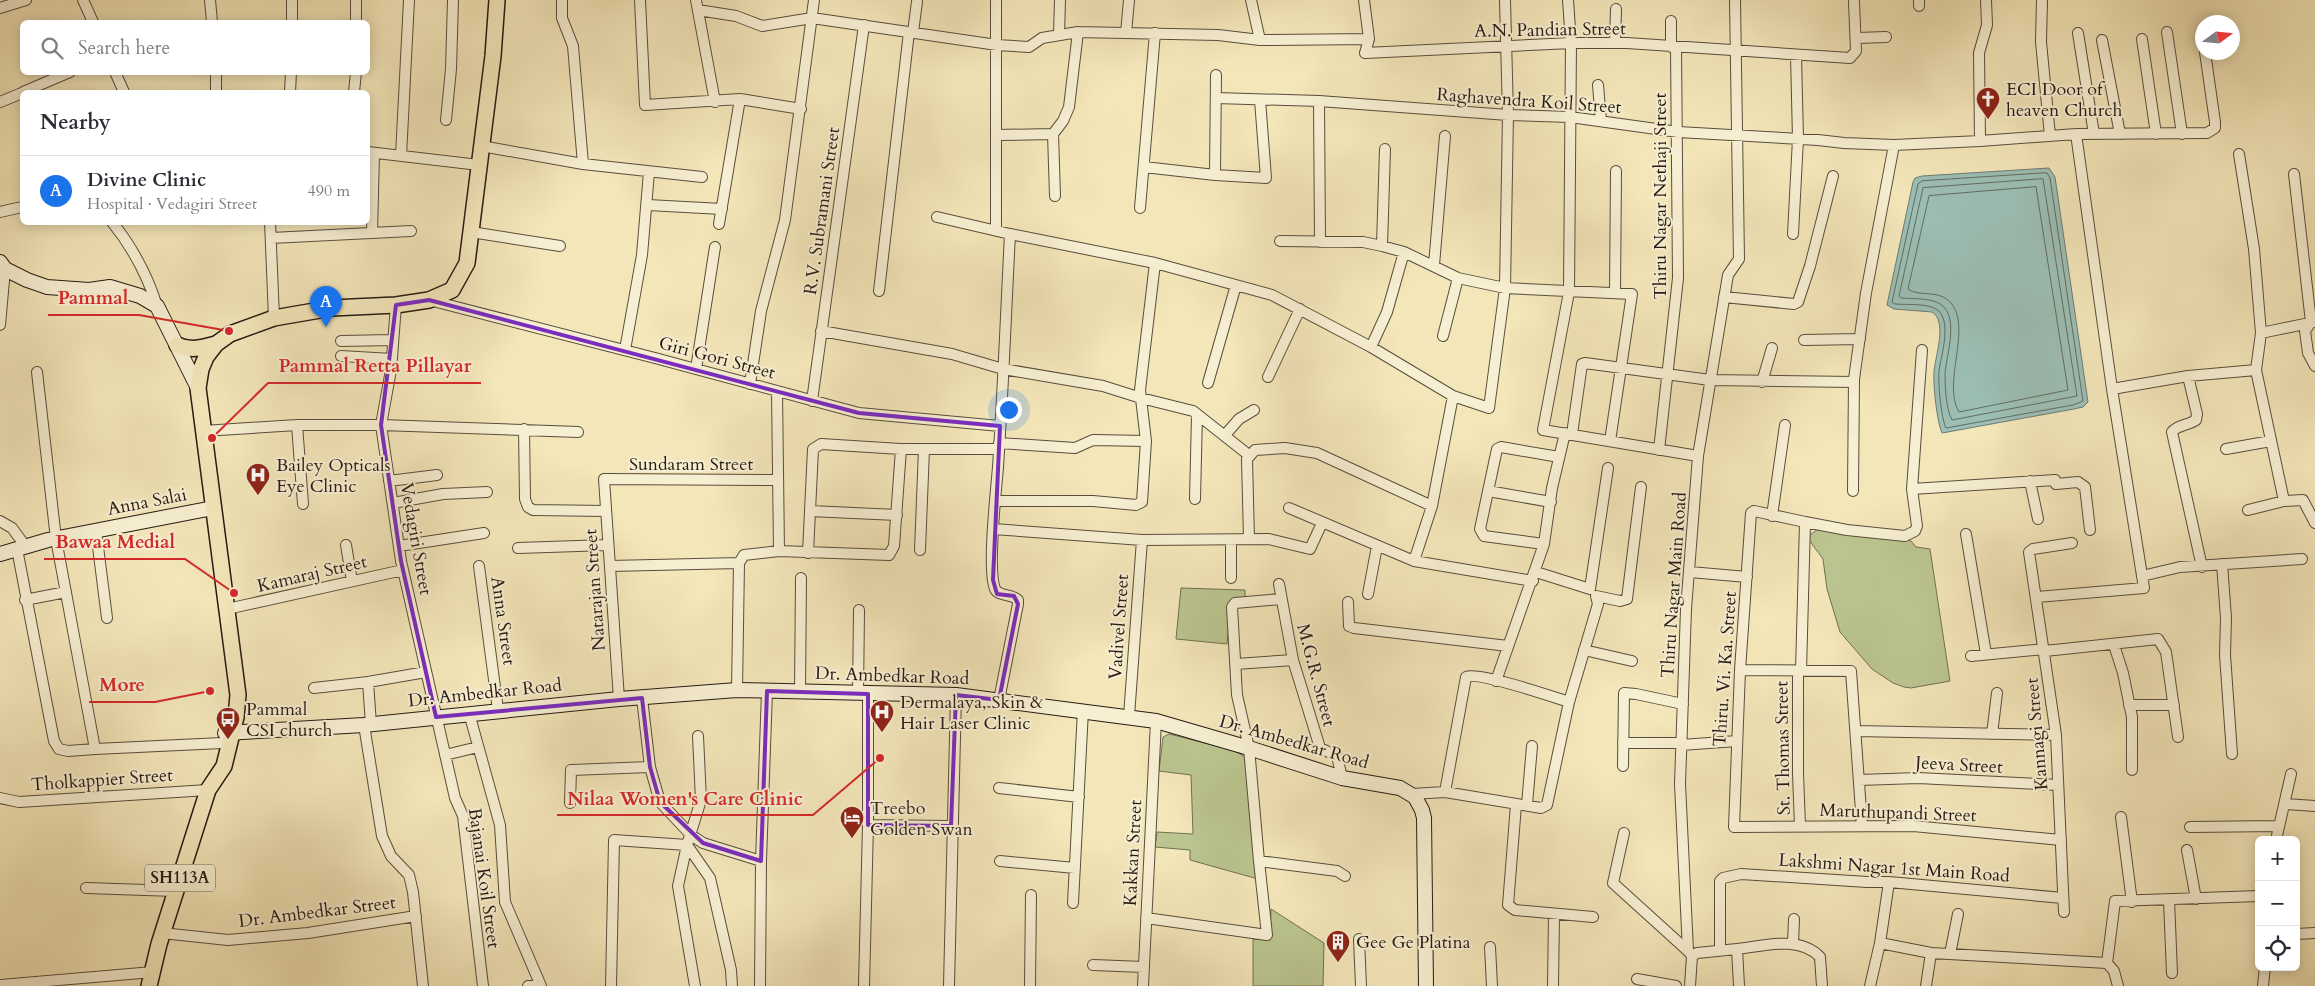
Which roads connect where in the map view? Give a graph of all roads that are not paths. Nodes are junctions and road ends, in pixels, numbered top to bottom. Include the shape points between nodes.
1 (26, 0) edge
2 (83, 0) edge
3 (210, 0) edge
4 (292, 0) edge
5 (356, 0) edge
6 (410, 0) edge
7 (453, 0) edge
8 (497, 0) edge
9 (562, 0) edge
10 (640, 0) edge
11 (814, 0) edge
12 (996, 0) edge
13 (1060, 0) edge
14 (1129, 0) edge
15 (1251, 0) edge
16 (1364, 0) edge
17 (1505, 0) edge
18 (1568, 0) edge
19 (1735, 0) edge
20 (1986, 0) edge
21 (2042, 0) edge
22 (917, 2) dead end
23 (1854, 2) dead end
24 (697, 5) edge
25 (0, 8) edge
26 (1616, 9) dead end
27 (812, 18) junction
28 (92, 20) edge
29 (212, 20) edge
30 (292, 20) edge
31 (356, 20) edge
32 (1671, 21) dead end
33 (864, 25) junction
34 (911, 32) junction
35 (1078, 32) junction
36 (2167, 32) dead end
37 (1126, 33) junction
38 (1155, 33) junction
39 (2078, 33) dead end
40 (1059, 35) junction
41 (1857, 38) junction
42 (1886, 38) dead end
43 (1369, 39) junction
44 (2142, 39) dead end
45 (1260, 40) junction
46 (2102, 40) dead end
47 (1570, 43) junction
48 (1615, 43) junction
49 (997, 45) junction
50 (1506, 46) junction
51 (1674, 47) junction
52 (1736, 50) junction
53 (1796, 56) junction
54 (2206, 60) edge
55 (63, 75) edge
56 (116, 75) edge
57 (216, 75) edge
58 (291, 75) edge
59 (356, 75) edge
60 (1216, 75) dead end
61 (1598, 85) dead end
62 (30, 90) edge
63 (123, 90) edge
64 (216, 90) edge
65 (290, 90) edge
66 (354, 90) edge
67 (20, 94) edge
68 (1216, 98) junction
69 (740, 99) junction
70 (1260, 100) junction
71 (1319, 101) junction
72 (0, 102) edge
73 (716, 102) junction
74 (801, 109) junction
75 (1508, 115) junction
76 (1570, 117) junction
77 (446, 120) dead end
78 (1600, 121) junction
79 (1678, 132) junction
80 (1053, 134) junction
81 (2076, 134) junction
82 (2094, 134) junction
83 (2120, 134) junction
84 (2156, 134) junction
85 (2182, 134) junction
86 (997, 135) junction
87 (1445, 136) dead end
88 (1737, 136) junction
89 (2050, 136) junction
90 (1798, 138) junction
91 (1980, 141) junction
92 (1894, 145) junction
93 (481, 146) junction
94 (1385, 149) dead end
95 (371, 152) edge
96 (2240, 154) dead end
97 (401, 156) junction
98 (479, 164) junction
99 (582, 164) junction
100 (1144, 167) junction
101 (1616, 171) dead end
102 (649, 172) junction
103 (2294, 174) dead end
104 (1215, 175) junction
105 (1833, 176) dead end
106 (702, 177) dead end
107 (1055, 196) dead end
108 (648, 205) junction
109 (20, 207) edge
110 (1140, 208) dead end
111 (722, 209) junction
112 (0, 212) edge
113 (937, 217) dead end
114 (719, 224) dead end
115 (114, 225) edge
116 (270, 225) edge
117 (411, 231) dead end
118 (996, 231) junction
119 (471, 232) junction
120 (372, 233) junction
121 (1010, 234) junction
122 (1793, 234) dead end
123 (271, 238) junction
124 (1280, 241) dead end
125 (1320, 242) junction
126 (560, 246) dead end
127 (1382, 246) junction
128 (715, 247) dead end
129 (1404, 252) junction
130 (1155, 263) junction
131 (1434, 265) junction
132 (3, 266) edge
133 (1458, 278) junction
134 (1236, 285) junction
135 (1505, 288) junction
136 (879, 291) dead end
137 (1569, 292) junction
138 (1615, 292) junction
139 (1724, 297) junction
140 (429, 300) junction
141 (396, 305) junction
142 (156, 306) junction
143 (1300, 309) junction
144 (274, 318) junction
145 (2313, 322) edge
146 (0, 325) edge
147 (821, 331) junction
148 (2261, 333) junction
149 (1443, 336) dead end
150 (1860, 338) junction
151 (393, 340) junction
152 (1804, 340) dead end
153 (341, 341) dead end
154 (216, 344) junction
155 (177, 345) junction
156 (1372, 347) junction
157 (1772, 348) dead end
158 (625, 350) junction
159 (1922, 350) dead end
160 (341, 356) dead end
161 (392, 359) junction
162 (2315, 366) edge
163 (696, 369) junction
164 (1003, 369) junction
165 (1620, 369) junction
166 (2256, 370) junction
167 (37, 372) dead end
168 (1668, 375) junction
169 (2188, 376) junction
170 (1268, 377) dead end
171 (1710, 380) junction
172 (1762, 382) junction
173 (1854, 382) junction
174 (1208, 383) dead end
175 (750, 384) junction
176 (198, 388) junction
177 (2112, 389) junction
178 (777, 391) junction
179 (1453, 396) junction
180 (1141, 398) junction
181 (812, 401) junction
182 (1254, 410) dead end
183 (1197, 415) junction
184 (298, 425) junction
185 (381, 425) junction
186 (1785, 425) dead end
187 (1000, 426) junction
188 (524, 429) junction
189 (203, 431) junction
190 (578, 432) dead end
191 (1568, 434) junction
192 (1225, 435) junction
193 (1146, 441) junction
194 (1610, 441) junction
195 (2271, 441) junction
196 (999, 446) junction
197 (901, 449) junction
198 (924, 449) junction
199 (2226, 449) dead end
200 (1659, 450) junction
201 (1250, 456) junction
202 (1698, 456) junction
203 (1559, 457) junction
204 (1608, 468) dead end
205 (437, 475) dead end
206 (604, 479) joint
207 (778, 480) junction
208 (2030, 481) junction
209 (390, 482) junction
210 (1641, 487) dead end
211 (1912, 489) junction
212 (1488, 490) junction
213 (1852, 490) dead end
214 (487, 492) dead end
215 (1195, 498) dead end
216 (995, 501) junction
217 (2284, 501) junction
218 (1550, 502) junction
219 (393, 503) junction
220 (303, 504) dead end
221 (1432, 506) junction
222 (213, 508) junction
223 (1288, 508) dead end
224 (2248, 510) dead end
225 (606, 511) junction
226 (810, 511) junction
227 (897, 515) junction
228 (1772, 516) junction
229 (2038, 519) dead end
230 (0, 521) edge
231 (1805, 522) junction
232 (1322, 523) junction
233 (2315, 523) edge
234 (993, 529) junction
235 (2090, 530) dead end
236 (96, 531) junction
237 (484, 533) dead end
238 (1966, 534) dead end
239 (56, 539) junction
240 (1249, 539) junction
241 (1142, 540) junction
242 (1231, 540) junction
243 (2072, 543) dead end
244 (346, 544) dead end
245 (1544, 544) junction
246 (399, 546) junction
247 (608, 546) junction
248 (1377, 546) junction
249 (21, 548) junction
250 (518, 548) dead end
251 (920, 550) dead end
252 (779, 551) junction
253 (808, 552) junction
254 (0, 554) edge
255 (2302, 559) dead end
256 (1414, 561) junction
257 (739, 563) junction
258 (2222, 564) junction
259 (479, 566) dead end
260 (610, 566) junction
261 (2202, 567) junction
262 (403, 570) junction
263 (1690, 572) junction
264 (1534, 576) junction
265 (2142, 576) junction
266 (1747, 577) junction
267 (801, 578) dead end
268 (1231, 578) dead end
269 (352, 581) junction
270 (1279, 584) dead end
271 (66, 592) junction
272 (1368, 594) dead end
273 (2037, 597) junction
274 (1280, 598) junction
275 (25, 600) junction
276 (1348, 602) dead end
277 (227, 609) junction
278 (859, 610) dead end
279 (107, 618) dead end
280 (2114, 645) junction
281 (1508, 646) junction
282 (1584, 650) junction
283 (2045, 650) junction
284 (1986, 654) junction
285 (1972, 656) dead end
286 (1293, 660) junction
287 (1632, 661) dead end
288 (1236, 664) junction
289 (1740, 670) junction
290 (1800, 670) junction
291 (426, 672) junction
292 (1496, 680) junction
293 (368, 682) junction
294 (314, 688) dead end
295 (737, 690) junction
296 (767, 691) junction
297 (800, 692) junction
298 (1996, 693) dead end
299 (863, 694) junction
300 (956, 695) junction
301 (642, 698) junction
302 (618, 699) junction
303 (999, 700) junction
304 (1569, 702) junction
305 (1683, 704) junction
306 (2129, 705) junction
307 (2174, 705) junction
308 (498, 710) junction
309 (1083, 710) junction
310 (469, 713) junction
311 (1129, 716) junction
312 (436, 717) junction
313 (1156, 721) junction
314 (368, 725) junction
315 (1856, 731) junction
316 (1992, 734) junction
317 (2056, 735) junction
318 (226, 736) junction
319 (698, 736) dead end
320 (2178, 737) dead end
321 (1737, 740) junction
322 (1623, 743) junction
323 (1682, 744) junction
324 (1532, 746) dead end
325 (478, 747) junction
326 (1249, 748) junction
327 (95, 749) junction
328 (2232, 754) dead end
329 (445, 755) junction
330 (1623, 766) dead end
331 (650, 767) junction
332 (2132, 770) dead end
333 (2291, 774) dead end
334 (1342, 778) junction
335 (1859, 780) junction
336 (2058, 785) junction
337 (999, 788) dead end
338 (208, 790) junction
339 (1445, 792) junction
340 (1412, 794) junction
341 (1079, 797) junction
342 (0, 798) edge
343 (570, 803) dead end
344 (2285, 804) junction
345 (1521, 805) junction
346 (2315, 806) edge
347 (2120, 817) dead end
348 (868, 825) junction
349 (1862, 825) junction
350 (951, 826) junction
351 (1800, 826) junction
352 (2278, 826) junction
353 (1734, 827) joint
354 (2190, 828) dead end
355 (1624, 833) dead end
356 (2277, 836) edge
357 (689, 840) junction
358 (2061, 840) junction
359 (2187, 850) dead end
360 (761, 861) junction
361 (1000, 861) dead end
362 (1259, 861) junction
363 (1075, 868) junction
364 (1345, 876) dead end
365 (1889, 882) junction
366 (86, 888) dead end
367 (175, 891) junction
368 (1031, 896) dead end
369 (2255, 896) edge
370 (2063, 898) junction
371 (2196, 899) junction
372 (2169, 900) junction
373 (2132, 902) junction
374 (1073, 903) dead end
375 (2064, 912) dead end
376 (1554, 914) junction
377 (1958, 914) dead end
378 (416, 916) junction
379 (1593, 917) dead end
380 (1146, 918) junction
381 (1794, 919) dead end
382 (2315, 933) edge
383 (162, 934) junction
384 (2300, 934) edge
385 (1359, 939) dead end
386 (1880, 943) junction
387 (1793, 944) junction
388 (1490, 947) dead end
389 (1737, 948) junction
390 (1720, 950) junction
391 (1931, 953) junction
392 (1690, 954) junction
393 (1950, 954) junction
394 (2107, 963) junction
395 (1093, 965) dead end
396 (1144, 966) junction
397 (2265, 971) edge
398 (2172, 973) dead end
399 (151, 979) edge
400 (1636, 979) dead end
401 (0, 985) edge
402 (540, 985) edge
403 (423, 986) edge
404 (483, 986) edge
405 (528, 986) edge
406 (611, 986) edge
407 (695, 986) edge
408 (732, 986) edge
409 (760, 986) edge
410 (864, 986) edge
411 (949, 986) edge
412 (1030, 986) edge
413 (1143, 986) edge
414 (1361, 986) edge
415 (1426, 986) edge
416 (1492, 986) edge
417 (1553, 986) edge
418 (1676, 986) edge
419 (1690, 986) edge
420 (1740, 986) edge
421 (1822, 986) edge
422 (1870, 986) edge
423 (1926, 986) edge
424 (2118, 986) edge
425 (2263, 986) edge

1 - 25 street
2 - 28 street
3 - 29 street
4 - 30 street
5 - 31 street
6 - 97 street
7 - 77 street
8 - 93 main road
9 - 99 street via 562,18 573,46
10 - 73 street via 645,105
11 - 27 street
12 - 49 street
13 - 40 street
14 - 37 street
15 - 45 street
16 - 43 street
17 - 50 street
18 - 47 street
19 - 52 street, Thiru Nagar Main Road
20 - 91 street via 1987,25 1979,53
21 - 89 street via 2041,42
22 - 34 street
23 - 41 street
24 - 27 street via 762,26
24 - 73 street
26 - 48 street
27 - 33 street
27 - 74 street
32 - 51 street, Thiru Nagar Nethaji Street
33 - 34 street
33 - 147 street, R.V. Subramani Street
34 - 49 street
34 - 136 street
35 - 37 street
35 - 40 street
35 - 80 street via 1069,107
36 - 85 street
37 - 38 street
38 - 45 street
38 - 100 street
39 - 82 street
40 - 49 street via 1042,38 1029,47
41 - 42 street
41 - 53 street, A.N. Pandian Street via 1856,51 1850,58
43 - 45 street
43 - 50 street, A.N. Pandian Street via 1365,53
44 - 84 street
46 - 83 street
47 - 48 street, A.N. Pandian Street
47 - 50 street, A.N. Pandian Street
47 - 76 street
48 - 51 street, A.N. Pandian Street
49 - 86 street
50 - 75 street
51 - 52 street, A.N. Pandian Street
51 - 79 street, Thiru Nagar Nethaji Street
52 - 53 street, A.N. Pandian Street
52 - 88 street, Thiru Nagar Main Road
53 - 90 street
54 - 85 street, Raghavendra Koil Street via 2214,128 2207,133
55 - 62 street
56 - 63 street
57 - 64 street
58 - 65 street
59 - 66 street
60 - 68 street
61 - 78 street
67 - 72 street
68 - 70 street, Raghavendra Koil Street
68 - 104 street
69 - 73 street
69 - 74 street
69 - 111 street
70 - 71 street, Raghavendra Koil Street
70 - 104 street via 1266,178
71 - 75 street, Raghavendra Koil Street
71 - 125 street
74 - 175 street via 785,220 761,311
75 - 76 street, Raghavendra Koil Street
75 - 135 street
76 - 78 street, Raghavendra Koil Street
76 - 137 street
78 - 79 street, Raghavendra Koil Street
79 - 88 street, Raghavendra Koil Street
79 - 168 street, Thiru Nagar Nethaji Street via 1678,278
80 - 86 street
80 - 107 street
81 - 82 street, Raghavendra Koil Street
81 - 89 street, Raghavendra Koil Street
81 - 177 street
82 - 83 street, Raghavendra Koil Street
83 - 84 street, Raghavendra Koil Street
84 - 85 street, Raghavendra Koil Street
86 - 118 street
87 - 131 street
88 - 90 street, Raghavendra Koil Street
88 - 139 street, Thiru Nagar Main Road via 1739,258 1728,275
89 - 91 street, Raghavendra Koil Street
90 - 92 street, Raghavendra Koil Street
90 - 122 street
91 - 92 street, Raghavendra Koil Street
92 - 150 street
93 - 98 main road
93 - 99 street
94 - 127 street
95 - 97 street
95 - 120 street
96 - 148 street via 2254,249
97 - 98 street
98 - 119 main road
99 - 102 street
100 - 104 street
100 - 110 street
101 - 138 street
102 - 106 street
102 - 108 street
103 - 145 street
105 - 139 street via 1798,302
108 - 111 street
108 - 158 street
109 - 112 street
111 - 114 street
113 - 118 street
115 - 142 street via 140,262
116 - 123 street
117 - 120 street
118 - 121 street
119 - 126 street
119 - 140 main road via 467,263 452,290
120 - 123 street
121 - 130 street
121 - 164 street
123 - 144 street
124 - 125 street
125 - 127 street via 1363,242
127 - 129 street
128 - 163 street
129 - 131 street
129 - 156 street via 1387,312
130 - 134 street
130 - 180 street
131 - 133 street
132 - 142 street via 26,280 47,286 89,290 110,287 140,296
132 - 146 street
133 - 135 street
133 - 149 street
134 - 143 street via 1272,295
134 - 174 street
135 - 137 street
135 - 179 street via 1489,408
137 - 138 street
137 - 191 street via 1543,430
138 - 165 street via 1632,294
139 - 171 street, Thiru Nagar Main Road
140 - 141 main road
140 - 158 street, Giri Gori Street
141 - 144 main road via 332,308
141 - 151 street, Vedagiri Street
142 - 155 street
143 - 156 street
143 - 170 street
144 - 154 main road via 230,334
145 - 148 street
145 - 162 street via 2305,330 2308,353
147 - 164 street via 952,354
147 - 181 street, R.V. Subramani Street
148 - 166 street
150 - 152 street
150 - 173 street
151 - 153 street
151 - 161 street, Vedagiri Street
154 - 155 main road via 194,349
154 - 176 main road via 201,368
155 - 176 street
156 - 179 street
157 - 172 street
158 - 163 street, Giri Gori Street
159 - 211 street
160 - 161 street
161 - 185 street, Vedagiri Street
163 - 175 street, Giri Gori Street
164 - 180 street via 1103,386
164 - 187 street
165 - 168 street
165 - 191 street via 1582,364
165 - 194 street
166 - 169 street
166 - 195 street
167 - 239 street
168 - 171 street
168 - 200 street, Thiru Nagar Nethaji Street
169 - 177 street
169 - 261 street via 2196,420 2174,430 2175,449
171 - 172 street
171 - 202 street, Thiru Nagar Main Road
172 - 173 street
173 - 213 street
175 - 178 street, Giri Gori Street
176 - 189 main road
177 - 265 street
178 - 181 street, Giri Gori Street
178 - 207 street
179 - 221 street
180 - 183 street via 1193,411
180 - 193 street
181 - 187 street, Giri Gori Street via 859,414
182 - 192 street via 1239,419
183 - 192 street
183 - 215 street
184 - 185 street
184 - 189 street
184 - 220 street
185 - 188 street
185 - 209 street, Vedagiri Street
186 - 228 street
187 - 196 street
188 - 190 street
188 - 225 street via 525,499 528,507 533,510
189 - 222 main road
191 - 194 street
191 - 203 street
192 - 201 street
193 - 196 street via 1093,440 1075,448
193 - 216 street via 1142,502 1139,504
194 - 200 street
195 - 199 street
195 - 217 street
196 - 198 street
196 - 216 street
197 - 198 street
197 - 226 street via 815,446
197 - 227 street
198 - 251 street
200 - 202 street
201 - 221 street via 1255,450 1285,448 1317,453
201 - 240 street via 1247,459
202 - 263 street, Thiru Nagar Main Road
203 - 212 street via 1501,446 1496,453
203 - 218 street
204 - 264 street via 1590,589
205 - 209 street
206 - 207 street, Sundaram Street
206 - 225 street, Natarajan Street
207 - 252 street
208 - 211 street
208 - 229 street
208 - 235 street via 2082,484
209 - 219 street, Vedagiri Street
210 - 282 street via 1627,599 1596,596 1598,604
211 - 231 street via 1917,526 1905,536
212 - 218 street
212 - 245 street via 1481,534
214 - 219 street via 443,494
216 - 234 street
217 - 224 street
217 - 233 street via 2303,500
218 - 245 street
219 - 246 street, Vedagiri Street
221 - 256 street
222 - 236 street, Anna Salai
222 - 277 main road
223 - 232 street
225 - 247 street, Natarajan Street
226 - 227 street
226 - 253 street
227 - 253 street via 894,546 889,555
228 - 231 street
228 - 266 street, Thiru. Vi. Ka. Street via 1751,513
230 - 249 street via 12,528
231 - 290 street, St. Thomas Street
232 - 240 street via 1310,549 1269,539
232 - 248 street
234 - 241 street
234 - 303 street via 996,591 1018,600
236 - 239 street, Anna Salai
236 - 279 street
237 - 246 street
238 - 284 street
239 - 249 street, Anna Salai
239 - 271 street
240 - 242 street
241 - 242 street
241 - 311 street, Vadivel Street
242 - 268 street
243 - 273 street, Kannagi Street via 2030,550
244 - 269 street
245 - 264 street
246 - 262 street, Vedagiri Street
247 - 250 street
247 - 260 street, Natarajan Street
248 - 256 street
248 - 272 street
249 - 254 street, Anna Salai
249 - 275 street
252 - 253 street
252 - 257 street via 744,556
255 - 258 street
256 - 264 street
257 - 260 street
257 - 295 street
258 - 261 street
258 - 328 street
259 - 308 street, Anna Street
260 - 302 street, Natarajan Street
261 - 265 street via 2180,567
262 - 269 street, Kamaraj Street
262 - 291 street, Vedagiri Street
263 - 266 street
263 - 305 street, Thiru Nagar Main Road
264 - 281 street
265 - 273 street via 2144,588
266 - 289 street, Thiru. Vi. Ka. Street
267 - 297 street
269 - 277 street, Kamaraj Street
270 - 274 street, M.G.R. Street
271 - 275 street
271 - 327 street
273 - 283 street, Kannagi Street
274 - 286 street, M.G.R. Street
274 - 288 street via 1232,604
275 - 327 street via 54,741 59,750
276 - 281 street via 1347,620 1354,628
277 - 318 main road via 238,695
278 - 299 street
280 - 283 street
280 - 306 street
280 - 307 street via 2153,640 2161,642 2166,652
281 - 292 street
282 - 287 street
282 - 304 street
283 - 284 street
283 - 317 street, Kannagi Street
284 - 285 street
286 - 288 street
286 - 334 street, M.G.R. Street via 1320,748 1338,756
288 - 326 street via 1237,695
289 - 290 street
289 - 321 street, Thiru. Vi. Ka. Street
290 - 315 street via 1852,671
290 - 351 street, St. Thomas Street
291 - 293 street
291 - 312 street, Vedagiri Street
292 - 304 street
292 - 339 street via 1470,675 1466,678
293 - 294 street
293 - 314 street
295 - 296 street, Dr. Ambedkar Road
295 - 301 street, Dr. Ambedkar Road
296 - 297 street, Dr. Ambedkar Road
296 - 360 street
297 - 299 street, Dr. Ambedkar Road
298 - 316 street
299 - 300 street, Dr. Ambedkar Road
299 - 348 street
300 - 303 street, Dr. Ambedkar Road
300 - 350 street
301 - 302 street, Dr. Ambedkar Road
301 - 331 street
302 - 308 street, Dr. Ambedkar Road
303 - 309 street, Dr. Ambedkar Road
304 - 345 street via 1547,805 1541,808
305 - 322 street via 1624,693
305 - 323 street, Thiru Nagar Main Road
306 - 307 street
306 - 332 street
307 - 320 street
308 - 310 street, Dr. Ambedkar Road
309 - 311 street, Dr. Ambedkar Road
309 - 341 street
310 - 312 street, Dr. Ambedkar Road
310 - 325 street
311 - 313 street, Dr. Ambedkar Road
312 - 314 street, Dr. Ambedkar Road
312 - 329 street, Bajanai Koil Street
313 - 326 street, Dr. Ambedkar Road
313 - 380 street, Kakkan Street
314 - 318 street, Dr. Ambedkar Road
314 - 378 street via 382,836 391,856 409,875
315 - 316 street
315 - 335 street
316 - 317 street
317 - 336 street, Kannagi Street
318 - 327 street
318 - 338 main road, SH113A via 224,766
319 - 357 street via 701,800
321 - 323 street
321 - 353 street, Thiru. Vi. Ka. Street
322 - 323 street
322 - 330 street
323 - 392 street, Thiru Nagar Main Road via 1680,784
324 - 345 street
325 - 329 street
325 - 402 street via 500,826 505,902
326 - 334 street, Dr. Ambedkar Road
326 - 362 street
329 - 404 street, Bajanai Koil Street via 462,816
331 - 343 street via 571,770
331 - 357 street via 660,802
333 - 344 street
334 - 340 street, Dr. Ambedkar Road via 1400,788
335 - 336 street, Jeeva Street via 1918,778
335 - 349 street
336 - 358 street, Kannagi Street
337 - 341 street
338 - 342 street, Tholkappier Street via 19,802
338 - 367 main road, SH113A
339 - 340 street
339 - 345 street
340 - 415 street via 1420,803 1424,818
341 - 363 street
344 - 346 street
344 - 352 street
345 - 376 street via 1508,905 1515,910
347 - 373 street
348 - 350 street
348 - 410 street
349 - 351 street, Maruthupandi Street
349 - 358 street, Maruthupandi Street via 1913,826
350 - 411 street
351 - 353 street, Maruthupandi Street
352 - 354 street
352 - 356 street
355 - 392 street via 1613,883
357 - 360 street
357 - 406 street via 614,840
357 - 407 street via 678,886
357 - 408 street via 710,878
358 - 370 street, Kannagi Street
359 - 371 street
360 - 409 street
361 - 363 street
362 - 364 street via 1337,871
362 - 380 street via 1268,935
363 - 374 street
365 - 370 street, Lakshmi Nagar 1st Main Road
365 - 386 street
365 - 390 street, Lakshmi Nagar 1st Main Road via 1741,874 1723,878 1719,886
366 - 367 street
367 - 383 main road, SH113A
368 - 412 street
369 - 371 street
370 - 375 street, Kannagi Street
371 - 372 street
372 - 373 street
372 - 398 street
373 - 394 street via 2115,901
376 - 379 street
376 - 417 street
377 - 393 street
378 - 383 street, Dr. Ambedkar Street via 308,933 228,940
378 - 403 street
380 - 396 street, Kakkan Street
381 - 387 street
382 - 384 street
383 - 399 main road, SH113A
385 - 414 street
386 - 391 street
386 - 422 street
387 - 389 street
387 - 421 street via 1813,950 1820,957
388 - 416 street
389 - 390 street
389 - 420 street
390 - 392 street
391 - 393 street
391 - 423 street
392 - 419 street, Thiru Nagar Main Road
393 - 394 street
394 - 424 street via 2114,971
395 - 396 street
396 - 413 street, Kakkan Street
397 - 425 street
399 - 401 street
400 - 418 street
402 - 405 street

